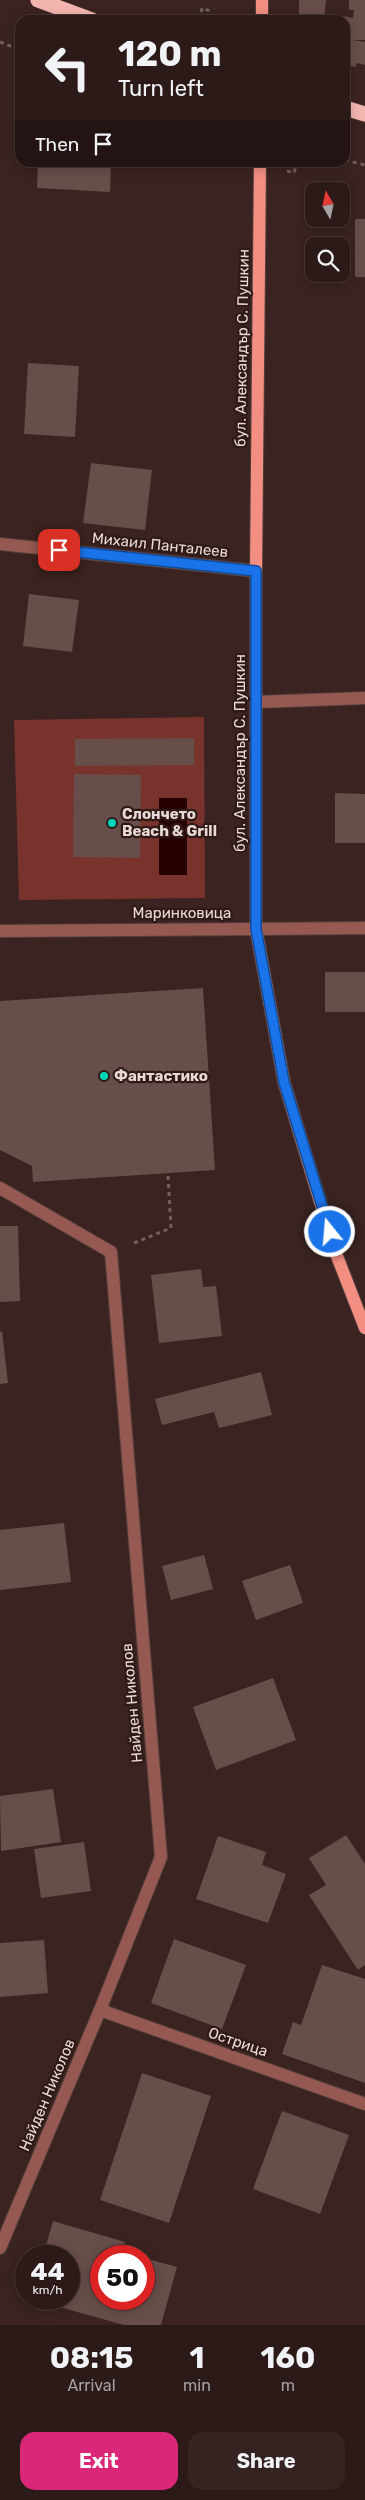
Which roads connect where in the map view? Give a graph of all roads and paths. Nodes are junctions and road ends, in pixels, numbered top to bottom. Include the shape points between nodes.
1 (38, 0) edge
2 (262, 0) edge
3 (213, 12) dead end
4 (78, 15) edge
5 (201, 15) edge
6 (262, 15) edge
7 (0, 42) edge
8 (15, 48) edge
9 (350, 110) edge
10 (365, 114) edge
11 (350, 161) edge
12 (365, 165) edge
13 (260, 167) edge
14 (296, 167) edge
15 (287, 171) dead end
16 (0, 544) edge
17 (256, 571) junction
18 (365, 698) edge
19 (257, 702) junction
20 (365, 928) edge
21 (256, 929) junction
22 (0, 931) edge
23 (168, 1176) dead end
24 (0, 1188) edge
25 (111, 1252) junction
26 (365, 1328) edge
27 (100, 2010) junction
28 (365, 2104) edge
29 (0, 2248) edge

1 - 4 highway
2 - 6 main road
3 - 5 path via 202,8
7 - 8 path
9 - 10 highway
11 - 12 path
13 - 17 main road, бул. Александър С. Пушкин
14 - 15 path via 294,173
16 - 17 street, Михаил Панталеев
17 - 19 main road, бул. Александър С. Пушкин
18 - 19 street
19 - 21 main road, бул. Александър С. Пушкин
20 - 21 street, Маринковица
21 - 22 street, Маринковица
21 - 26 main road, бул. Александър С. Пушкин via 284,1082 336,1251
23 - 25 path via 170,1228
24 - 25 street
25 - 27 street, Найден Николов via 160,1857
27 - 28 street, Острица
27 - 29 street, Найден Николов

